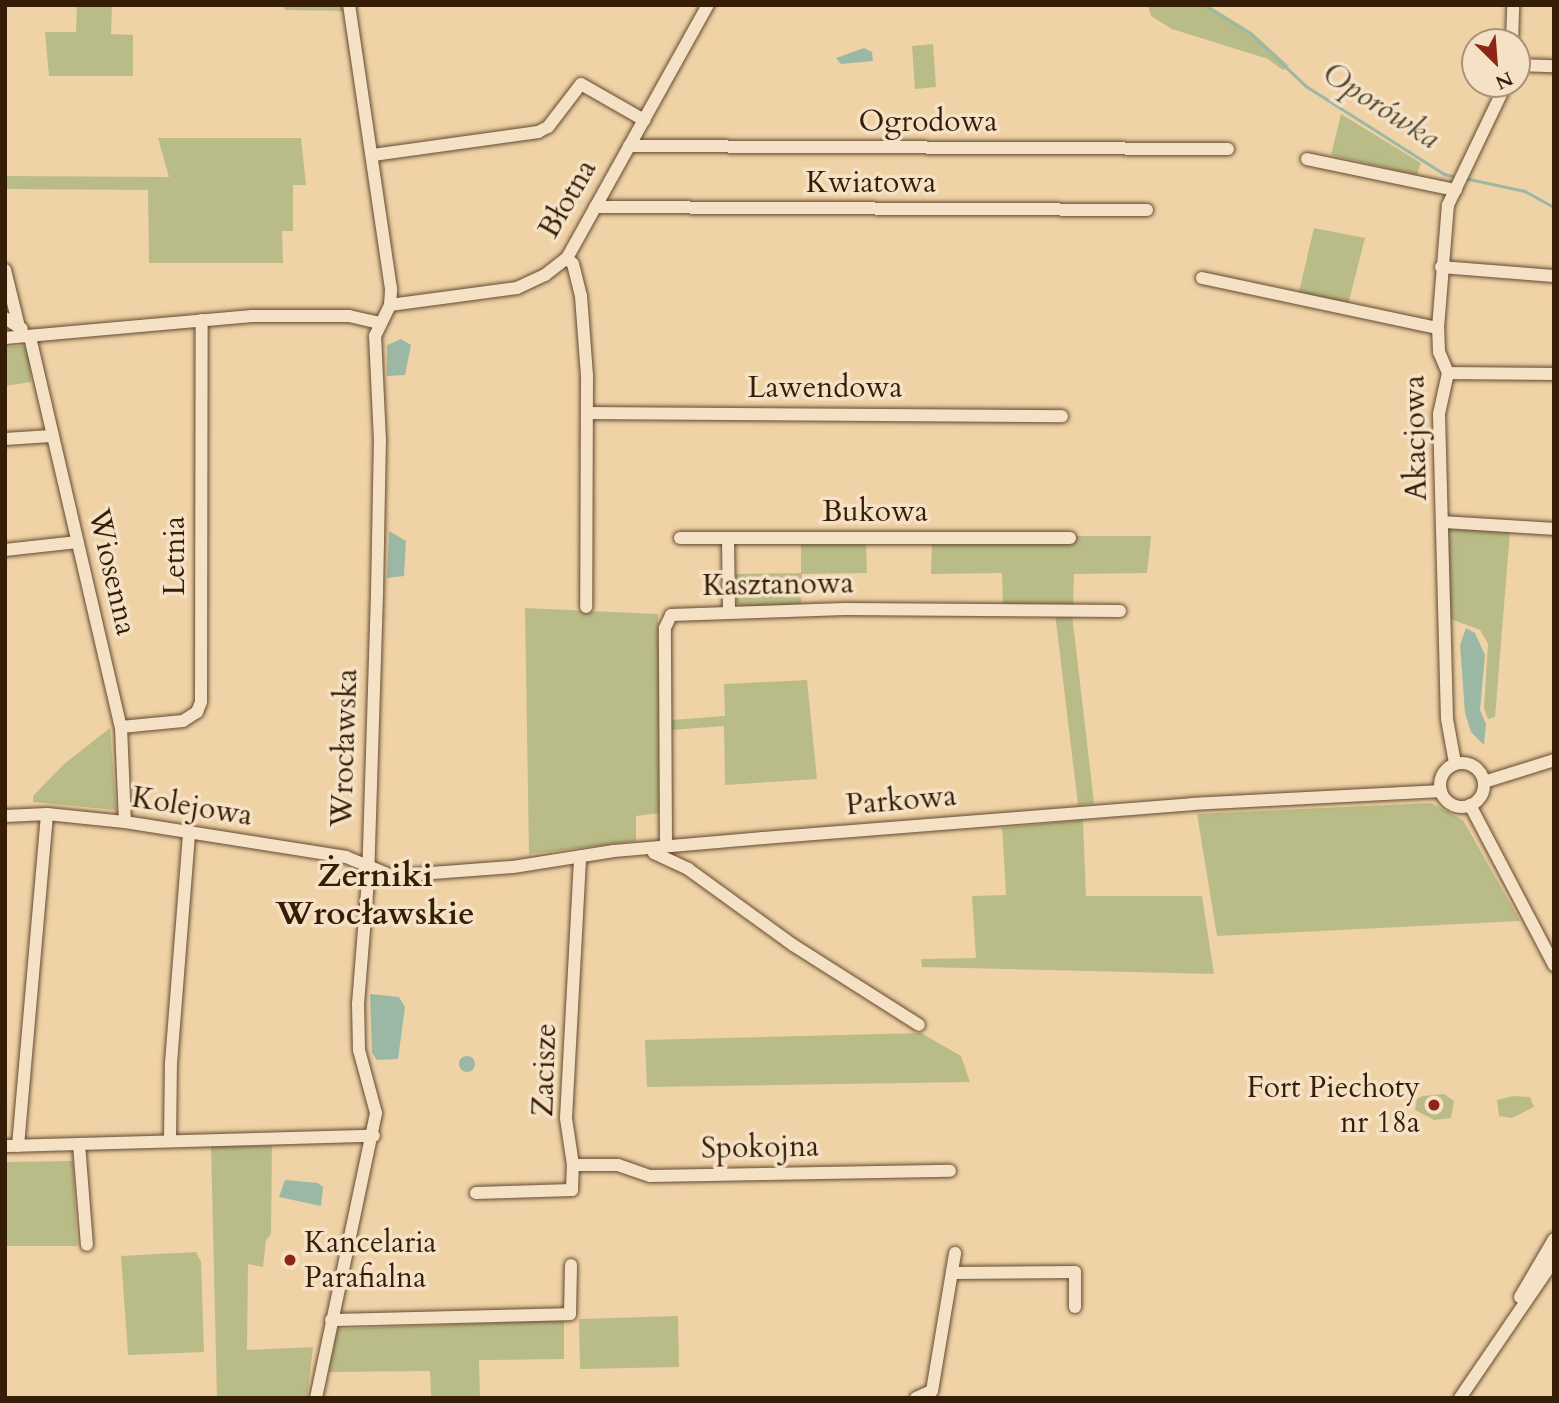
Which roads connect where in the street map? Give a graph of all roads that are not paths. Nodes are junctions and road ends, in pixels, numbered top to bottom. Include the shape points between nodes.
1 (349, 5) edge
2 (708, 5) edge
3 (1513, 5) edge
4 (1512, 28) edge
5 (1531, 65) edge
6 (1554, 66) edge
7 (1499, 98) edge
8 (644, 120) junction
9 (629, 146) junction
10 (1228, 149) dead end
11 (373, 155) junction
12 (1307, 159) dead end
13 (1460, 182) junction
14 (595, 207) junction
15 (1147, 210) dead end
16 (567, 258) junction
17 (1441, 267) junction
18 (5, 270) edge
19 (1554, 276) edge
20 (1202, 278) dead end
21 (390, 305) junction
22 (5, 318) edge
23 (202, 320) junction
24 (380, 323) junction
25 (19, 327) junction
26 (1438, 328) junction
27 (30, 337) junction
28 (5, 338) edge
29 (1447, 373) junction
30 (1554, 374) edge
31 (588, 413) junction
32 (1062, 416) dead end
33 (51, 436) junction
34 (5, 439) edge
35 (1443, 522) junction
36 (1554, 529) edge
37 (680, 538) dead end
38 (729, 538) junction
39 (1070, 538) dead end
40 (78, 542) junction
41 (5, 550) edge
42 (586, 607) dead end
43 (1121, 611) dead end
44 (729, 612) junction
45 (121, 727) junction
46 (1554, 760) edge
47 (1455, 763) junction
48 (1484, 782) junction
49 (1441, 791) junction
50 (1470, 806) junction
51 (47, 814) junction
52 (5, 816) edge
53 (125, 822) junction
54 (189, 833) junction
55 (659, 847) junction
56 (580, 856) junction
57 (368, 868) junction
58 (1554, 965) edge
59 (919, 1025) dead end
60 (374, 1136) junction
61 (170, 1141) junction
62 (79, 1144) junction
63 (11, 1146) edge
64 (573, 1165) junction
65 (950, 1171) dead end
66 (476, 1193) dead end
67 (1554, 1239) edge
68 (87, 1245) dead end
69 (955, 1253) dead end
70 (1554, 1260) edge
71 (570, 1265) dead end
72 (952, 1273) junction
73 (1075, 1307) dead end
74 (331, 1320) junction
75 (1494, 1347) junction
76 (316, 1398) edge
77 (916, 1398) edge
78 (1460, 1398) edge

1 - 11 street
2 - 8 street, Błotna
3 - 4 street
5 - 6 street
7 - 13 street, Akacjowa
8 - 9 street, Błotna
8 - 11 street via 581,84 548,127 538,131
9 - 10 street, Ogrodowa
9 - 14 street, Błotna
11 - 21 street
12 - 13 street
13 - 17 street, Akacjowa via 1446,215
14 - 15 street, Kwiatowa
14 - 16 street, Błotna
16 - 21 street, Błotna via 517,288
16 - 31 street via 580,296
17 - 19 street
17 - 26 street, Akacjowa
18 - 25 street
20 - 26 street
21 - 24 street, Wrocławska
22 - 25 street
23 - 24 street via 326,315
23 - 27 street
23 - 45 street, Letnia via 201,702 197,712 183,721
24 - 57 street, Wrocławska via 375,336 380,441
25 - 27 street
26 - 29 street, Akacjowa via 1439,352
27 - 28 street
27 - 33 street, Wiosenna
29 - 30 street
29 - 35 street, Akacjowa via 1440,414
31 - 32 street, Lawendowa
31 - 42 street
33 - 34 street
33 - 40 street, Wiosenna
35 - 36 street
35 - 47 street, Akacjowa via 1447,719
37 - 38 street, Bukowa
38 - 39 street, Bukowa
38 - 44 street
40 - 41 street
40 - 45 street, Wiosenna
43 - 44 street, Kasztanowa
44 - 55 street, Kasztanowa via 677,613 665,622
45 - 53 street, Wiosenna
46 - 48 street
47 - 48 street via 1476,767
47 - 49 street via 1441,776
48 - 50 street via 1482,794
49 - 50 street via 1454,805
49 - 55 street, Parkowa via 1192,804
50 - 58 street
51 - 52 street, Kolejowa
51 - 53 street, Kolejowa
51 - 63 street
53 - 54 street, Kolejowa
54 - 57 street, Kolejowa via 346,857
54 - 61 street via 171,1063
55 - 56 street, Parkowa
55 - 59 street via 654,853 688,869 793,945
56 - 57 street, Parkowa via 513,867 399,876
56 - 64 street, Zacisze via 566,1118
57 - 60 street, Wrocławska via 358,1027 359,1050 376,1113
60 - 61 street
60 - 74 street, Wrocławska
61 - 62 street
62 - 63 street
62 - 68 street
64 - 65 street, Spokojna via 618,1164 650,1176
64 - 66 street via 572,1190
67 - 75 street
69 - 72 street
70 - 75 street
71 - 74 street via 570,1314
72 - 73 street via 1074,1272
72 - 77 street via 932,1391
74 - 76 street, Wrocławska
75 - 78 street

